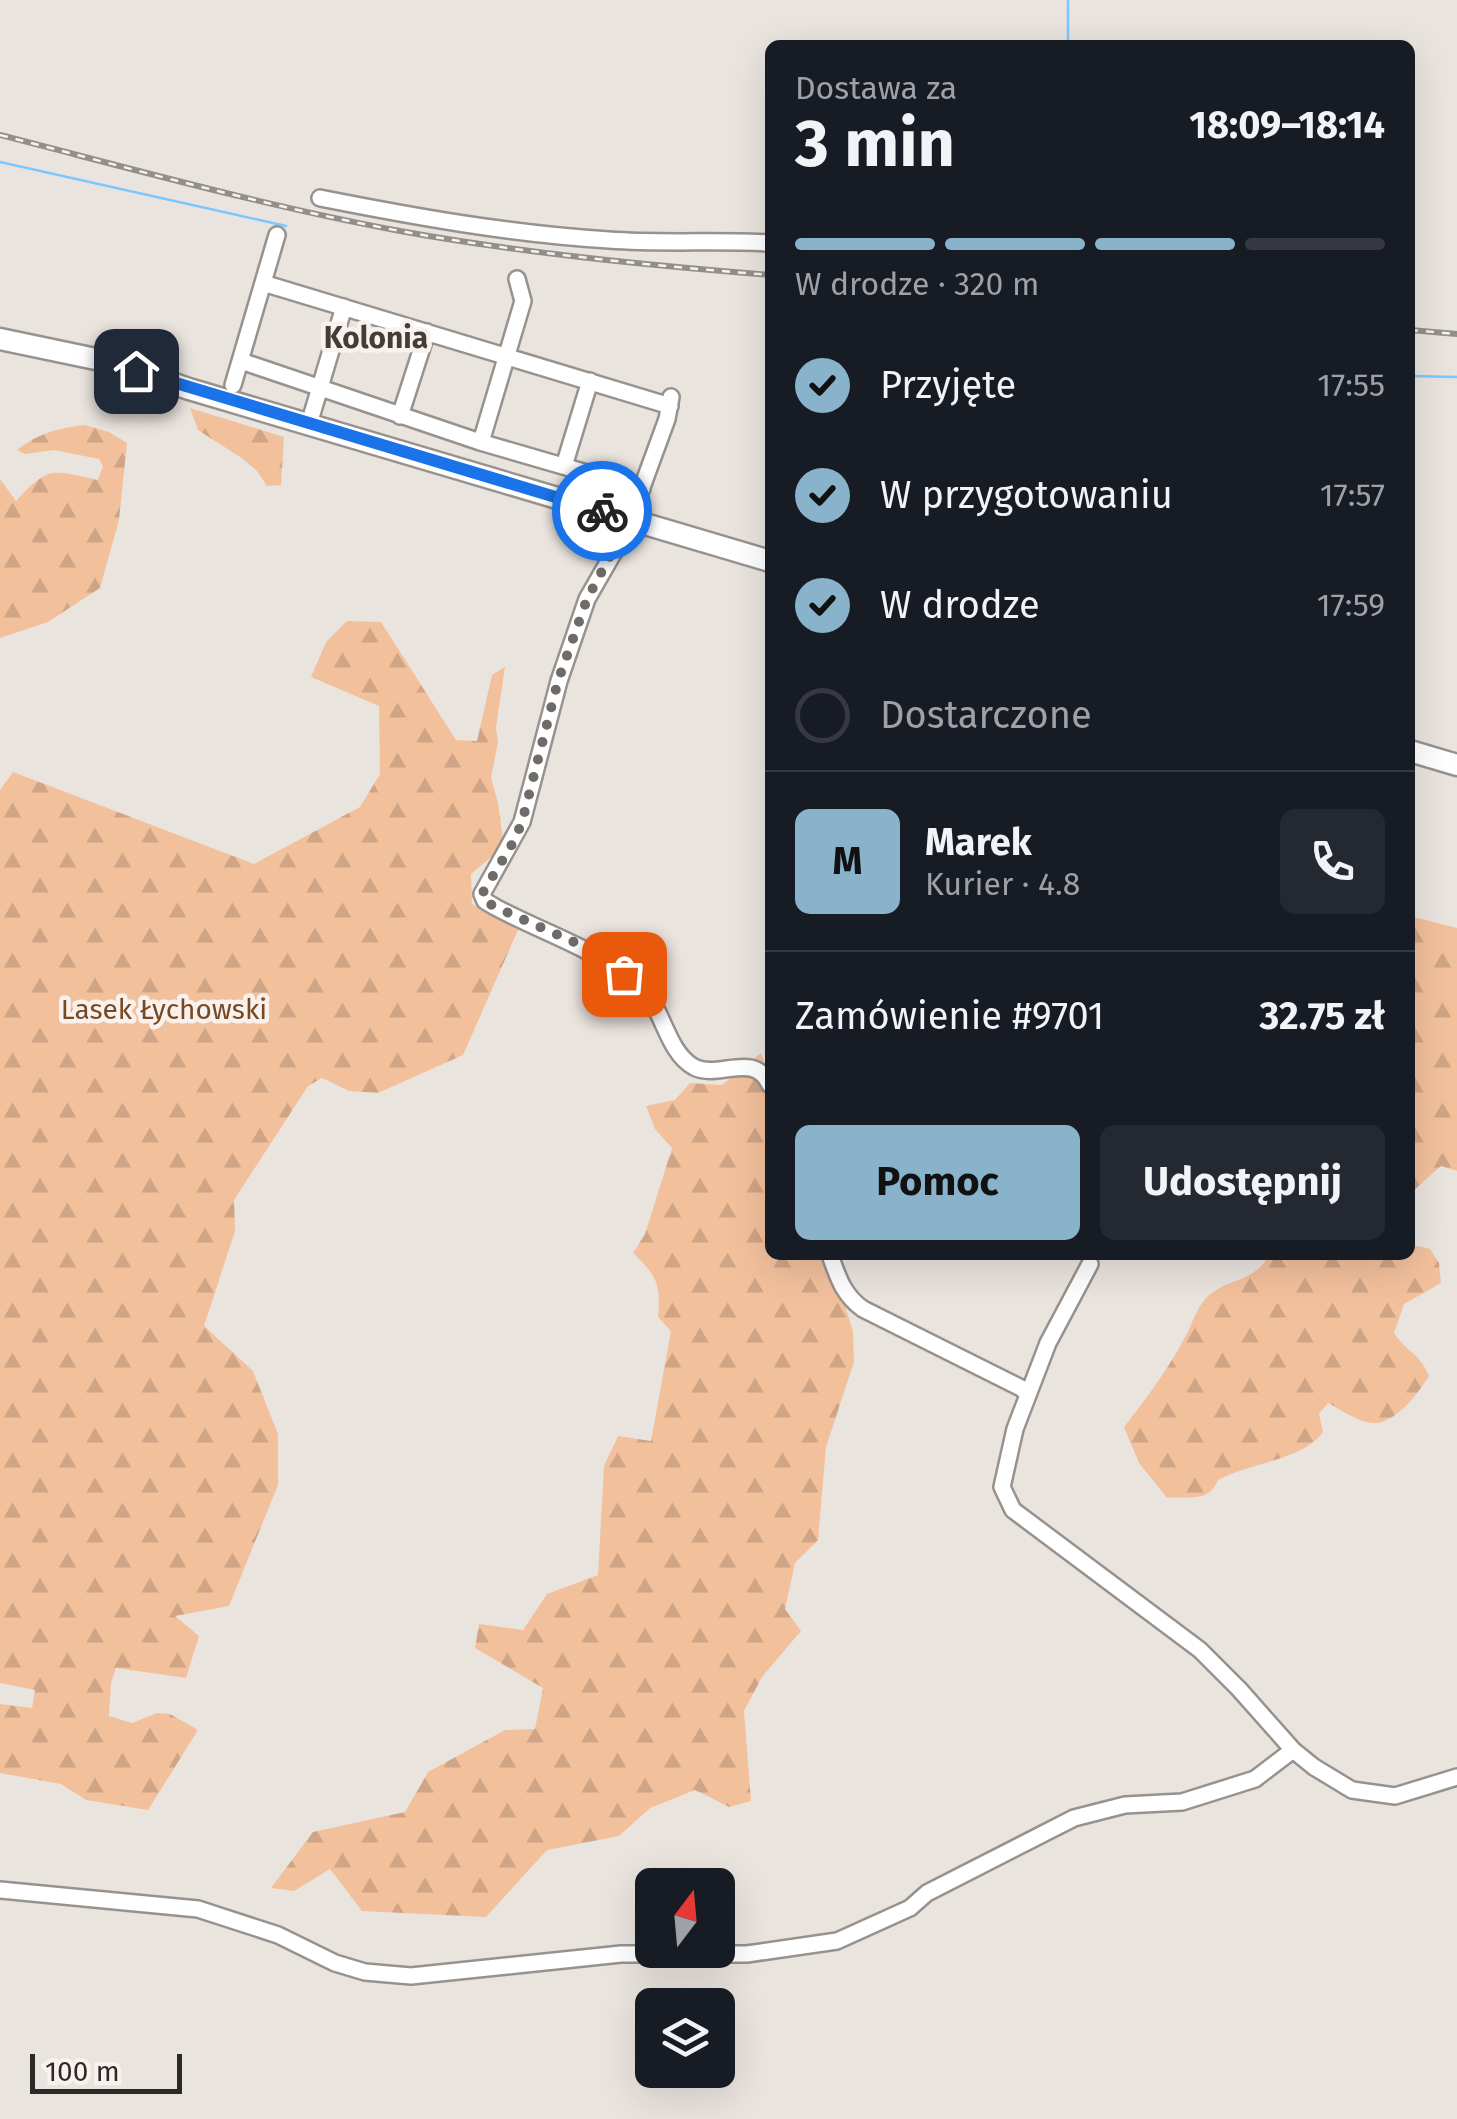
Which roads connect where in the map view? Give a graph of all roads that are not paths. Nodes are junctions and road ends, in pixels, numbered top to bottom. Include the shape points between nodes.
1 (320, 198) dead end
2 (277, 235) dead end
3 (765, 243) edge
4 (516, 279) dead end
5 (264, 283) junction
6 (344, 307) junction
7 (427, 332) junction
8 (2, 342) edge
9 (506, 356) junction
10 (241, 361) junction
11 (590, 381) junction
12 (233, 385) dead end
13 (319, 389) junction
14 (400, 416) junction
15 (309, 424) junction
16 (481, 442) junction
17 (564, 466) junction
18 (642, 489) junction
19 (630, 519) junction
20 (765, 560) edge
21 (1415, 752) edge
22 (1457, 765) edge
23 (765, 1078) edge
24 (832, 1260) edge
25 (1090, 1264) dead end
26 (1028, 1394) junction
27 (1293, 1750) junction
28 (1457, 1777) edge
29 (0, 1890) edge

1 - 3 street via 535,234
2 - 5 street
4 - 9 street via 523,301
5 - 6 street
5 - 10 street
6 - 7 street
6 - 13 street
7 - 9 street
7 - 14 street
8 - 15 main road via 110,362
9 - 11 street
9 - 16 street
10 - 12 street
10 - 13 street
11 - 17 street
11 - 18 street via 670,401
13 - 14 street
13 - 15 street
14 - 16 street
15 - 19 main road
16 - 17 street
17 - 18 street
18 - 19 street
19 - 20 main road
19 - 23 street via 587,599 522,822 482,894 624,974 646,993 693,1066 752,1068
21 - 22 main road
24 - 26 street via 850,1300
25 - 26 street
26 - 27 street via 1002,1478 1013,1510 1200,1650
27 - 28 street via 1352,1790 1395,1796
27 - 29 street via 1255,1779 1182,1802 1125,1805 1074,1818 856,1936 747,1954 620,1954 411,1976 335,1963 278,1935 198,1909

